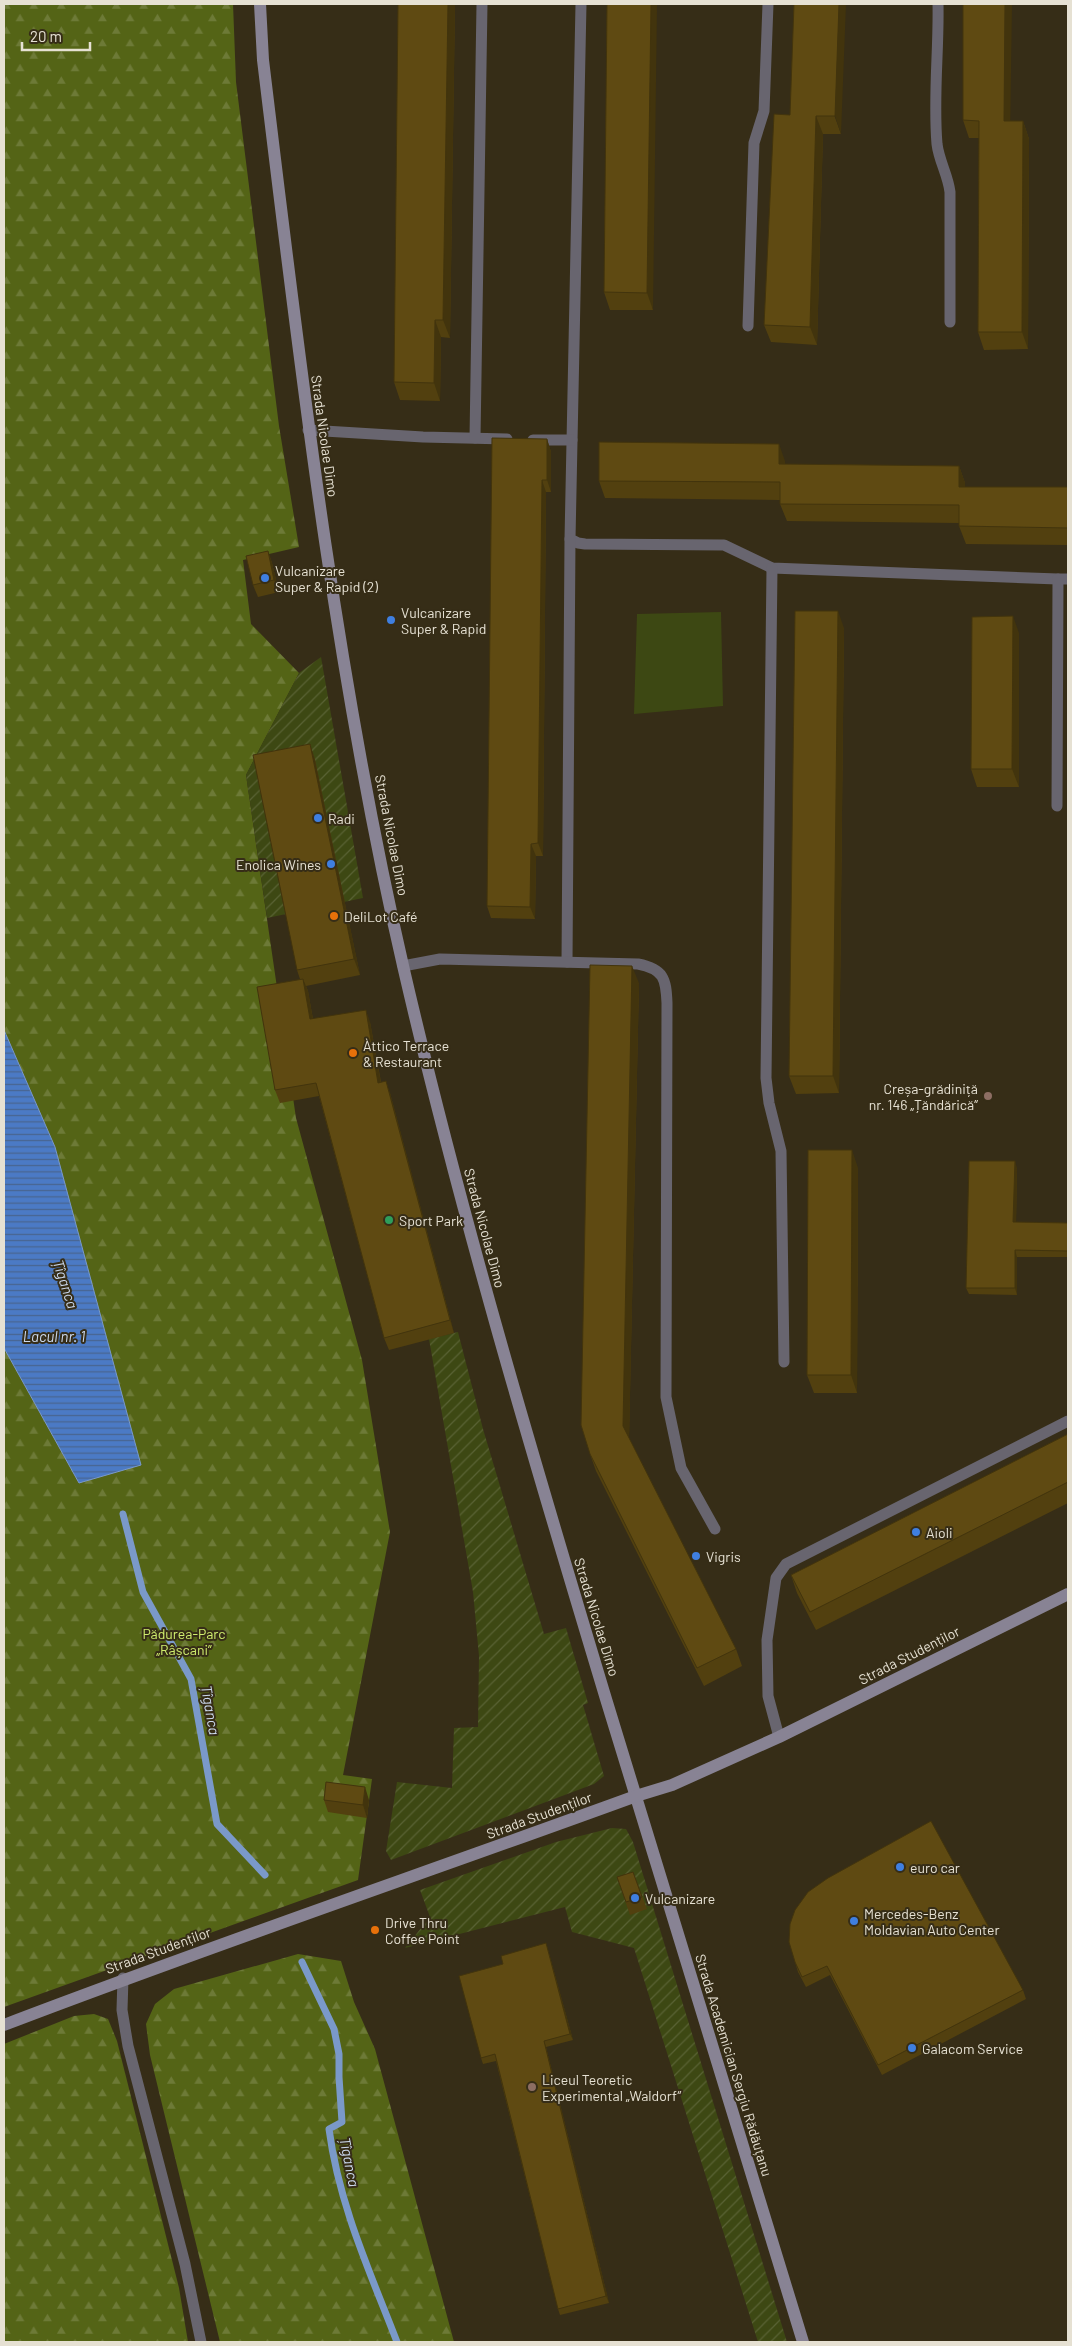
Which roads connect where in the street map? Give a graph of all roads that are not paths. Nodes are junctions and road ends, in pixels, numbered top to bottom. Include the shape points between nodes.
1 (260, 4) edge
2 (482, 4) edge
3 (581, 4) edge
4 (768, 4) edge
5 (938, 4) edge
6 (950, 322) dead end
7 (748, 326) dead end
8 (308, 430) junction
9 (475, 438) junction
10 (572, 440) junction
11 (570, 539) junction
12 (772, 568) junction
13 (1063, 579) edge
14 (1057, 806) dead end
15 (568, 962) junction
16 (403, 966) junction
17 (784, 1362) dead end
18 (1068, 1421) edge
19 (715, 1529) dead end
20 (1068, 1594) edge
21 (779, 1738) junction
22 (636, 1796) junction
23 (123, 1978) junction
24 (4, 2025) edge
25 (201, 2342) edge
26 (804, 2342) edge

1 - 8 main road, Strada Nicolae Dimo via 263,60
2 - 9 lane
3 - 10 lane
4 - 7 lane via 764,111 754,143
5 - 6 lane via 936,122 940,161 948,177 950,192
8 - 9 lane
8 - 16 main road, Strada Nicolae Dimo via 364,772
9 - 10 lane
10 - 11 lane
11 - 12 lane via 578,544 724,545
11 - 15 lane
12 - 13 lane
12 - 17 lane via 766,1078 781,1151
13 - 14 lane
15 - 16 lane via 440,959
15 - 19 lane via 647,965 662,974 667,985 666,1397 681,1468
16 - 22 main road, Strada Nicolae Dimo via 488,1299
18 - 21 lane via 786,1564 776,1578 767,1640 768,1696
20 - 21 main road, Strada Studenților
21 - 22 main road, Strada Studenților via 672,1785
22 - 23 main road, Strada Studenților
22 - 26 main road, Strada Academician Sergiu Rădăuțanu
23 - 24 main road, Strada Studenților
23 - 25 lane via 122,2010 128,2046 185,2264

